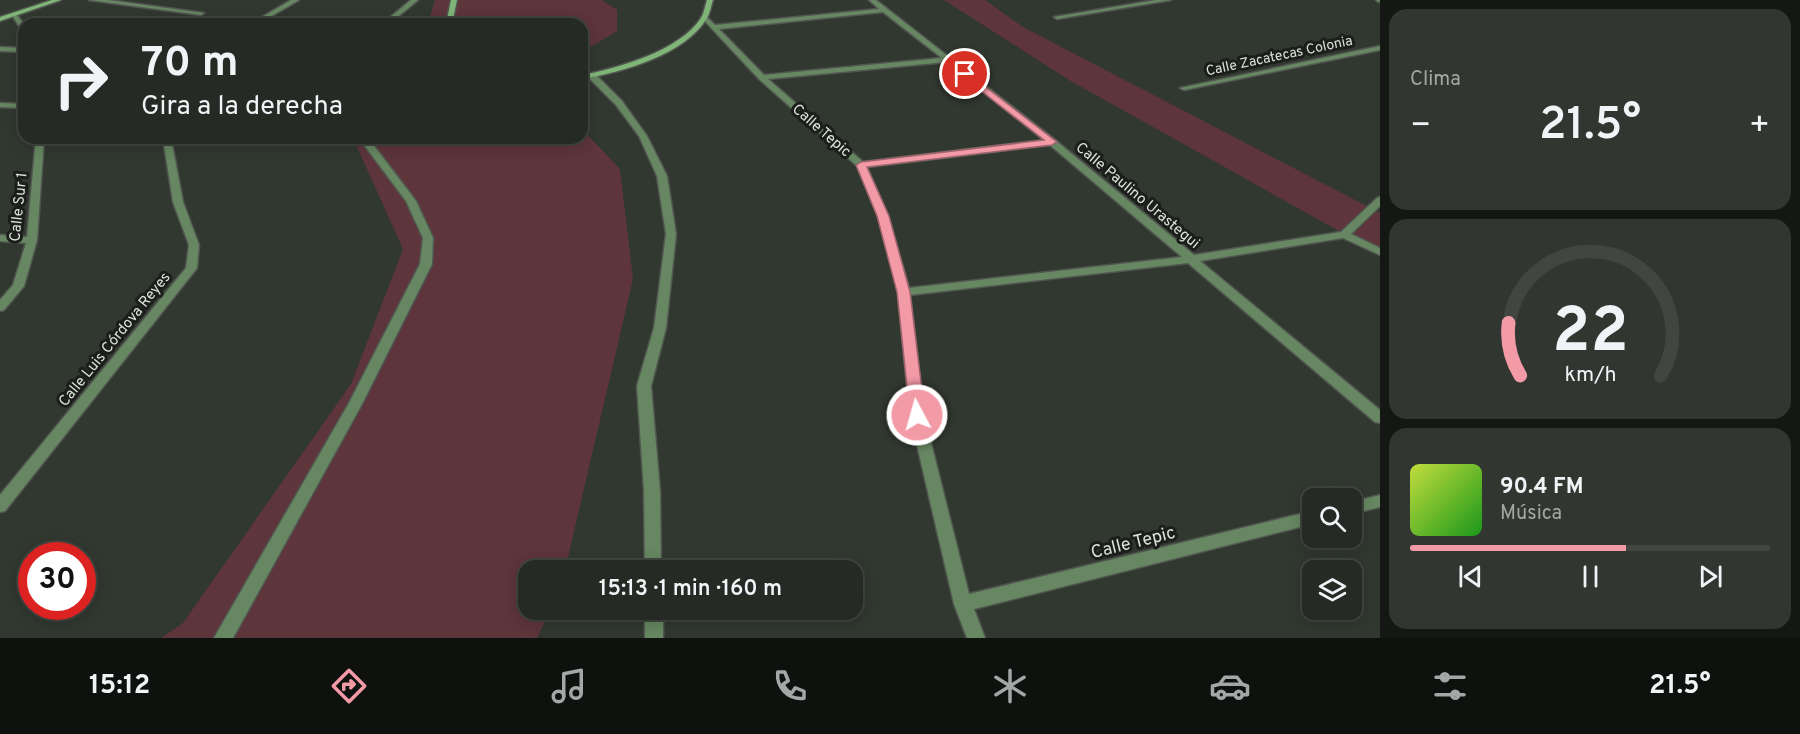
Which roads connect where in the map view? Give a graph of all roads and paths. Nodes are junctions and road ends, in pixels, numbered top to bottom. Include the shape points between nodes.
1 (58, 0) edge
2 (92, 0) edge
3 (296, 0) edge
4 (415, 0) edge
5 (454, 0) edge
6 (710, 0) edge
7 (872, 0) edge
8 (1168, 0) edge
9 (884, 10) junction
10 (201, 13) dead end
11 (15, 15) junction
12 (705, 17) junction
13 (1057, 17) dead end
14 (264, 18) edge
15 (392, 18) edge
16 (450, 18) edge
17 (0, 20) edge
18 (18, 20) edge
19 (714, 27) junction
20 (1380, 48) edge
21 (0, 49) edge
22 (18, 50) edge
23 (948, 60) junction
24 (588, 76) edge
25 (588, 77) edge
26 (762, 77) junction
27 (1184, 88) dead end
28 (0, 105) edge
29 (18, 106) edge
30 (1052, 142) junction
31 (40, 144) edge
32 (168, 144) edge
33 (368, 144) edge
34 (861, 165) junction
35 (1380, 200) edge
36 (1344, 235) junction
37 (0, 238) edge
38 (32, 240) junction
39 (1380, 252) edge
40 (1191, 259) junction
41 (904, 292) junction
42 (0, 307) edge
43 (1380, 418) edge
44 (1380, 501) edge
45 (0, 506) edge
46 (1362, 506) edge
47 (1302, 520) edge
48 (653, 560) edge
49 (963, 604) junction
50 (654, 620) edge
51 (223, 638) edge
52 (654, 638) edge
53 (976, 638) edge

1 - 11 street
2 - 10 street
3 - 14 street
4 - 15 street
5 - 16 street
6 - 12 street
7 - 9 street, Calle Paulino Urastegui
8 - 13 street
9 - 19 street
9 - 23 street, Calle Paulino Urastegui
11 - 17 street
11 - 18 street
12 - 19 street, Calle Tepic
12 - 24 street via 674,45 642,60
19 - 26 street, Calle Tepic
20 - 27 street, Calle Zacatecas Colonia
21 - 22 street
23 - 26 street
23 - 30 street, Calle Paulino Urastegui
25 - 48 street via 619,103 643,136 662,177 670,234 660,328 644,386
26 - 34 street, Calle Tepic
28 - 29 street
30 - 34 street
30 - 40 street, Calle Paulino Urastegui
31 - 38 street, Calle Sur 1
32 - 45 street, Calle Luis Córdova Reyes via 178,202 194,245 191,268
33 - 51 street via 420,219 428,238 426,264 355,404
34 - 41 street, Calle Tepic via 883,216
35 - 36 street
36 - 39 street
36 - 40 street
37 - 38 street
38 - 42 street, Calle Sur 1 via 18,286
40 - 41 street
40 - 43 street, Calle Paulino Urastegui
41 - 49 street, Calle Tepic via 917,415
44 - 46 street
47 - 49 street, Calle Tepic
49 - 53 street, Calle Tepic
50 - 52 street

